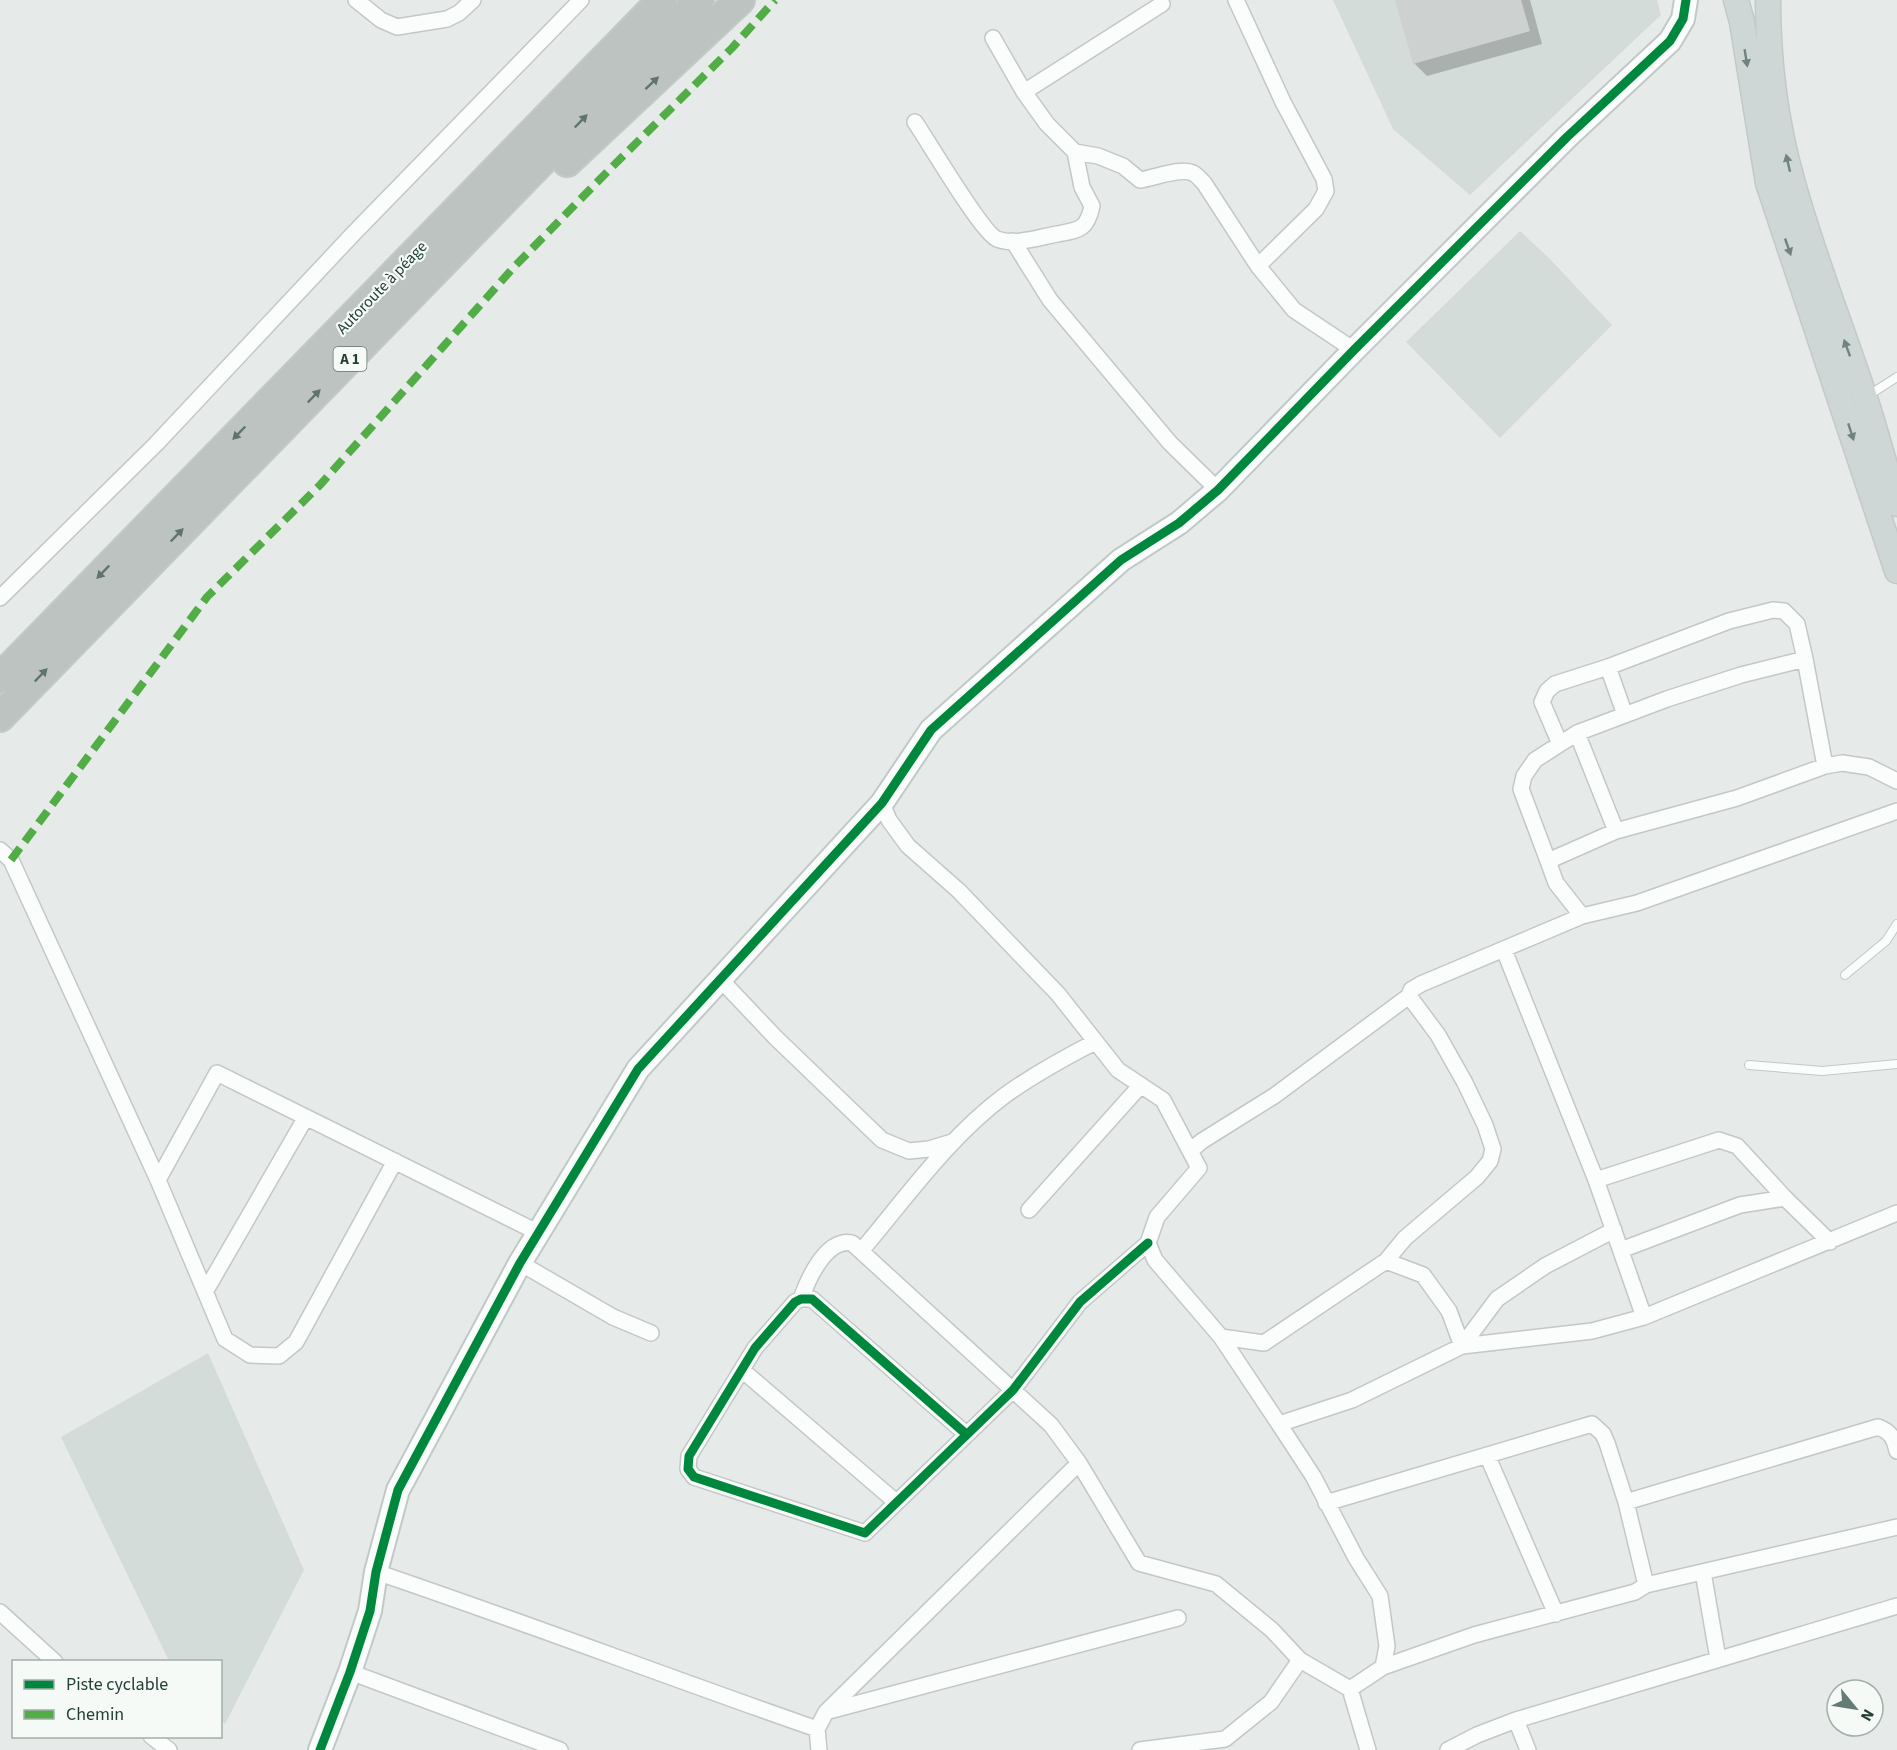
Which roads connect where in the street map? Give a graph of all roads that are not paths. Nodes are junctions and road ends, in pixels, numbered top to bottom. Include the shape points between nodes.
1 (356, 0) edge
2 (472, 0) edge
3 (581, 0) edge
4 (645, 0) edge
5 (662, 0) edge
6 (699, 0) edge
7 (740, 0) edge
8 (1236, 0) edge
9 (1686, 0) edge
10 (1736, 0) edge
11 (1768, 0) edge
12 (1162, 4) dead end
13 (993, 38) dead end
14 (1024, 92) junction
15 (915, 122) dead end
16 (1075, 152) junction
17 (1013, 241) junction
18 (1258, 266) junction
19 (365, 304) junction
20 (390, 318) junction
21 (1354, 350) junction
22 (1897, 377) edge
23 (1865, 397) junction
24 (1218, 490) junction
25 (1897, 504) edge
26 (1897, 571) edge
27 (0, 598) edge
28 (1805, 659) junction
29 (1608, 667) junction
30 (0, 678) edge
31 (1625, 715) junction
32 (0, 717) edge
33 (1577, 733) junction
34 (1560, 744) junction
35 (1825, 766) junction
36 (1897, 781) edge
37 (882, 803) junction
38 (1897, 811) edge
39 (1616, 831) junction
40 (0, 850) edge
41 (1548, 861) junction
42 (1582, 916) junction
43 (1897, 924) edge
44 (1504, 950) junction
45 (1845, 975) dead end
46 (720, 979) junction
47 (1409, 996) junction
48 (1095, 1042) junction
49 (1897, 1064) edge
50 (1749, 1065) dead end
51 (1141, 1085) junction
52 (306, 1117) junction
53 (952, 1142) junction
54 (1190, 1151) junction
55 (395, 1161) junction
56 (158, 1180) junction
57 (1596, 1180) junction
58 (1785, 1198) junction
59 (1029, 1210) dead end
60 (1897, 1213) edge
61 (1614, 1230) junction
62 (539, 1233) junction
63 (1830, 1242) junction
64 (1148, 1243) junction
65 (1621, 1250) junction
66 (861, 1251) junction
67 (1386, 1261) junction
68 (520, 1263) junction
69 (205, 1292) junction
70 (801, 1299) junction
71 (1644, 1317) junction
72 (651, 1332) dead end
73 (1221, 1337) junction
74 (1462, 1346) junction
75 (742, 1370) junction
76 (1012, 1390) junction
77 (1279, 1424) junction
78 (966, 1434) junction
79 (1897, 1451) edge
80 (1487, 1455) junction
81 (1079, 1463) junction
82 (896, 1502) junction
83 (1626, 1502) junction
84 (1326, 1503) junction
85 (1897, 1527) edge
86 (376, 1572) junction
87 (1703, 1572) junction
88 (1646, 1585) junction
89 (1897, 1606) edge
90 (0, 1612) edge
91 (1557, 1614) junction
92 (1178, 1618) dead end
93 (1718, 1659) junction
94 (53, 1660) edge
95 (1300, 1660) junction
96 (1383, 1667) junction
97 (350, 1672) junction
98 (1350, 1689) junction
99 (826, 1712) junction
100 (1516, 1720) junction
101 (817, 1729) junction
102 (152, 1738) edge
103 (169, 1750) edge
104 (320, 1750) edge
105 (560, 1750) edge
106 (819, 1750) edge
107 (1140, 1750) edge
108 (1368, 1750) edge
109 (1448, 1750) edge
110 (1528, 1750) edge

1 - 2 street via 397,27 447,19
3 - 27 street via 156,444
4 - 19 highway
5 - 19 highway, Autoroute à péage / A 1
20 -> 6 highway, A 1
20 -> 7 highway via 486,238
8 - 18 street via 1283,102 1324,178 1326,191 1317,209
9 - 21 street via 1683,19 1670,41 1567,137
10 -> 26 main road via 1768,183
23 -> 11 main road via 1791,179 1774,84
12 - 14 street
13 - 14 street
14 - 16 street via 1047,124
15 - 17 street via 981,223 996,239
16 - 17 street via 1082,187 1092,206 1089,221 1078,230
16 - 18 street via 1123,166 1140,180 1180,170 1193,173 1204,183
17 - 24 street via 1050,300 1170,443
18 - 21 street via 1294,310
19 -> 30 highway, Autoroute à péage / A 1
32 -> 20 highway, A 1
21 - 24 street
22 - 23 lane
23 - 25 main road
24 - 37 street via 1179,523 1121,560 931,730
28 - 29 street via 1797,624 1784,611 1773,610 1729,621
28 - 31 street via 1741,675
28 - 35 street
29 - 31 street
29 - 34 street via 1555,684 1546,691 1542,702
31 - 33 street
33 - 34 street
33 - 39 street
34 - 41 street via 1535,760 1521,789
35 - 36 street via 1869,767
35 - 39 street via 1737,798
37 - 46 street
37 - 48 street via 908,846 959,891 1058,994
38 - 42 street via 1637,903
39 - 41 street
40 - 56 street via 11,860
41 - 42 street via 1556,883
42 - 44 street
43 - 45 lane via 1886,941
44 - 47 street via 1421,984
44 - 57 street
46 - 53 street via 882,1140 909,1151
46 - 62 street via 638,1069
47 - 54 street via 1274,1096
47 - 67 street via 1466,1083 1493,1149 1490,1161 1477,1178 1412,1232
48 - 51 street via 1118,1071
48 - 53 street via 1047,1067 1003,1097
49 - 50 lane via 1822,1071
51 - 54 street via 1163,1100
51 - 59 street
52 - 55 street
52 - 56 street via 217,1072
52 - 69 street
53 - 66 street
54 - 64 street via 1198,1168 1157,1217
55 - 62 street
55 - 69 street via 296,1342 279,1356 250,1355 225,1339
56 - 69 street
57 - 58 street via 1719,1140 1737,1146
57 - 61 street
58 - 63 street
58 - 65 street via 1740,1205
60 - 63 street
61 - 65 street
61 - 74 street via 1545,1266 1497,1299
62 - 68 street
63 - 71 street
64 - 73 street via 1155,1260
64 - 76 street via 1080,1302
65 - 71 street
66 - 70 street via 852,1243 835,1247 815,1267
66 - 76 street
67 - 73 street via 1264,1343
67 - 74 street via 1424,1275 1449,1311
68 - 72 street via 613,1317
68 - 86 street via 398,1490
70 - 75 street via 755,1348
70 - 78 street via 812,1299
71 - 74 street via 1592,1331
73 - 77 street
74 - 77 street via 1352,1400
75 - 82 street
75 - 82 street via 689,1456 688,1469 694,1477 865,1533
76 - 78 street
76 - 81 street via 1051,1425
77 - 84 street
78 - 82 street
79 - 83 street via 1894,1437 1878,1427
80 - 83 street via 1592,1424 1603,1434
80 - 84 street
80 - 91 street
81 - 95 street via 1139,1563 1216,1584 1272,1630
81 - 99 street
83 - 88 street
84 - 96 street via 1380,1596 1387,1646
85 - 87 street
86 - 97 street via 370,1611
86 - 101 street
87 - 88 street
87 - 93 street
88 - 91 street via 1635,1592
89 - 93 street
90 - 94 street
91 - 96 street via 1474,1635
92 - 99 street
93 - 100 street
95 - 98 street
95 - 107 street via 1271,1702 1225,1739
96 - 98 street
97 - 104 street
97 - 105 street
98 - 108 street
99 - 101 street
100 - 109 street
100 - 110 street
101 - 106 street
102 - 103 street

